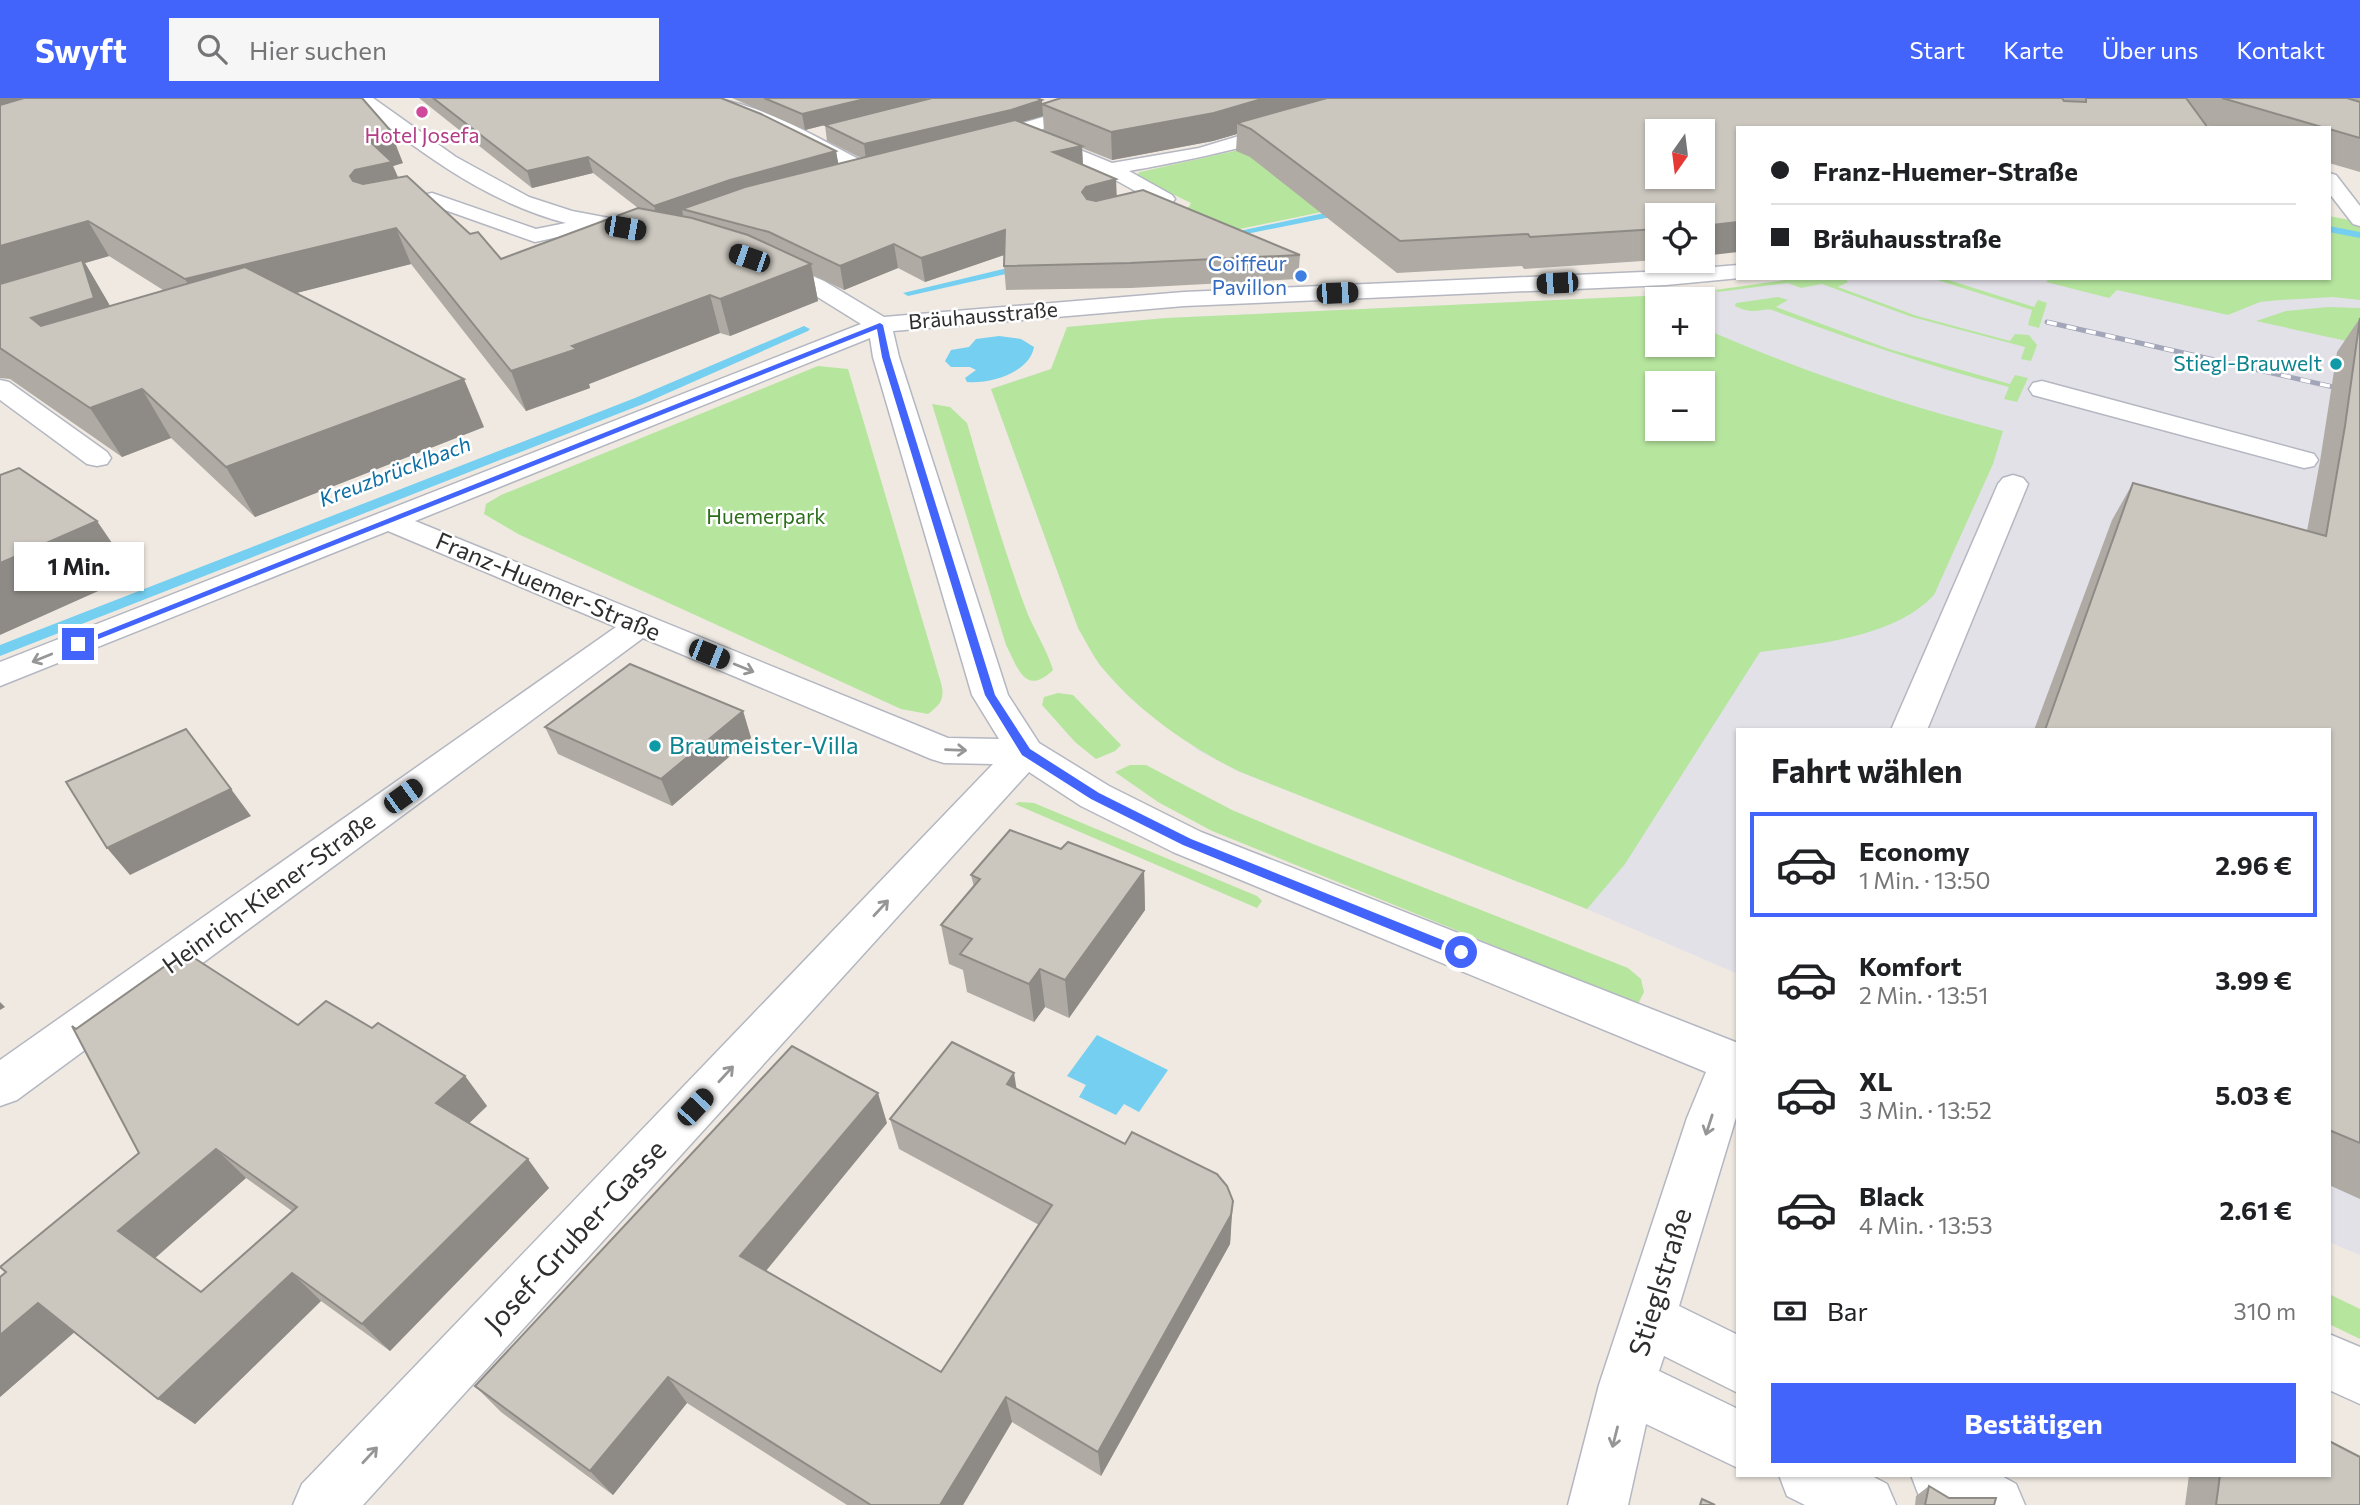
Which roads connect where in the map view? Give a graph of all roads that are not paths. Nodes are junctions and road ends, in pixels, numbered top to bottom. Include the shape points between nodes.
1 (362, 98) edge
2 (710, 98) edge
3 (1100, 98) edge
4 (1366, 98) edge
5 (827, 132) edge
6 (1019, 132) junction
7 (802, 139) junction
8 (963, 145) edge
9 (888, 163) edge
10 (864, 169) junction
11 (1110, 169) junction
12 (841, 176) edge
13 (2331, 181) edge
14 (377, 210) edge
15 (1096, 215) edge
16 (2331, 215) edge
17 (2360, 220) edge
18 (597, 222) junction
19 (664, 233) edge
20 (744, 256) edge
21 (1736, 272) edge
22 (880, 325) junction
23 (2042, 389) dead end
24 (5, 397) edge
25 (97, 458) edge
26 (2304, 460) dead end
27 (2013, 484) dead end
28 (387, 520) junction
29 (640, 625) junction
30 (0, 675) edge
31 (1910, 728) edge
32 (1026, 752) junction
33 (1735, 1063) edge
34 (0, 1086) edge
35 (1649, 1319) junction
36 (2331, 1362) edge
37 (1736, 1364) edge
38 (2360, 1376) edge
39 (1627, 1385) junction
40 (1736, 1438) edge
41 (1812, 1477) edge
42 (1944, 1477) edge
43 (323, 1505) edge
44 (1598, 1505) edge
45 (1866, 1505) edge
46 (1994, 1505) edge

1 - 18 street via 506,194 544,210
2 - 7 street
3 - 6 street via 1087,110
4 - 11 street via 1328,115 1201,153
5 - 7 street
6 - 8 street
6 - 11 street
7 - 10 street
9 - 10 street
10 - 12 street
11 - 15 street via 1165,199
13 - 17 street
14 - 18 street via 432,200 535,236
16 - 17 street
18 - 19 street
20 - 22 street via 816,286
21 - 22 street, Bräuhausstraße via 1184,299
22 - 28 street, Bräuhausstraße
22 - 32 street via 990,695
23 - 26 street
24 - 25 street
27 - 31 street
28 - 29 street, Franz-Huemer-Straße
28 -> 30 street, Bräuhausstraße
29 -> 32 street, Franz-Huemer-Straße via 944,750
29 - 34 street, Heinrich-Kiener-Straße
32 - 33 street via 1095,796 1187,842
43 -> 32 street, Josef-Gruber-Gasse
33 -> 35 street, Stieglstraße via 1711,1118
35 - 37 street
35 - 39 street, Stieglstraße
36 - 38 street
39 - 40 street
39 -> 44 street, Stieglstraße
41 - 45 street
42 - 46 street

